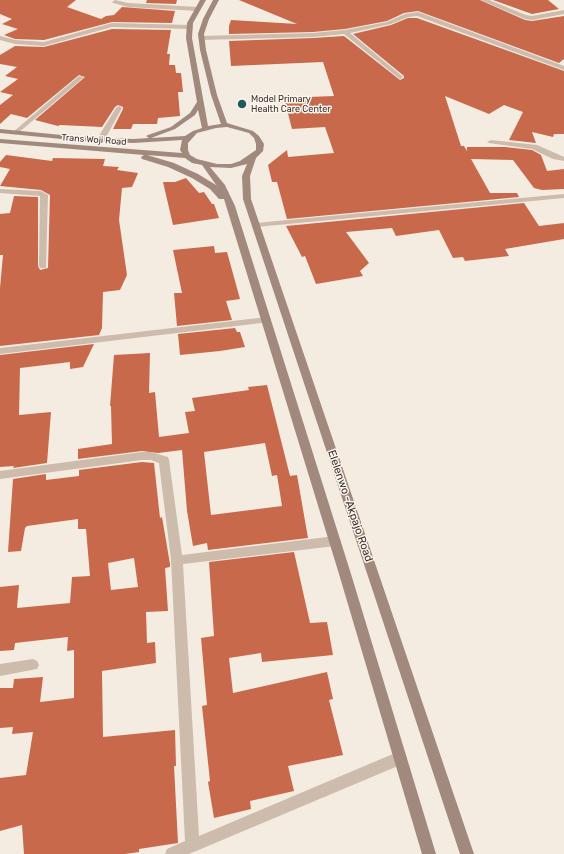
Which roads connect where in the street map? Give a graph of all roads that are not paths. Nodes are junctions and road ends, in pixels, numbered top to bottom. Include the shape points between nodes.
1 (203, 0) edge
2 (216, 0) edge
3 (484, 0) edge
4 (115, 2) dead end
5 (198, 9) junction
6 (564, 12) edge
7 (190, 27) junction
8 (344, 32) junction
9 (0, 38) edge
10 (201, 38) junction
11 (564, 68) edge
12 (81, 77) dead end
13 (400, 77) dead end
14 (199, 103) junction
15 (119, 108) dead end
16 (225, 126) junction
17 (205, 128) junction
18 (0, 131) edge
19 (15, 133) junction
20 (187, 138) junction
21 (101, 139) junction
22 (0, 141) edge
23 (133, 141) junction
24 (491, 142) dead end
25 (130, 152) junction
26 (188, 156) junction
27 (253, 157) junction
28 (564, 159) edge
29 (205, 165) junction
30 (0, 191) edge
31 (564, 196) edge
32 (231, 206) junction
33 (256, 225) junction
34 (43, 266) dead end
35 (267, 320) junction
36 (0, 351) edge
37 (0, 475) edge
38 (335, 541) junction
39 (177, 560) junction
40 (32, 665) dead end
41 (0, 670) edge
42 (400, 758) junction
43 (192, 845) junction
44 (172, 854) edge
45 (429, 854) edge
46 (467, 854) edge

1 - 5 main road
2 - 10 main road via 206,19
3 - 6 street via 525,17
4 - 5 street
5 - 7 main road
7 - 9 street via 112,25 44,44
7 - 14 main road via 189,38
8 - 10 street
8 - 11 street via 418,14
8 - 13 street
10 - 16 main road via 214,95
12 - 19 street
14 - 17 main road
14 - 23 main road via 193,114 174,128
15 - 21 street
16 - 17 main road
16 - 27 main road, Elelenwo -Akpajo Road via 241,128 257,137 260,144
17 - 20 main road
18 - 19 main road, Trans Woji Road
19 - 21 main road, Trans Woji Road
20 - 23 main road, Trans Woji Road
20 - 26 main road via 184,150
21 - 23 main road, Trans Woji Road
22 - 25 main road, Trans Woji Road
24 - 28 street via 534,147
25 - 26 main road, Trans Woji Road
25 - 32 main road via 171,165 195,176 213,188
26 - 29 main road
27 - 29 main road via 231,166
27 - 33 main road, Elelenwo -Akpajo Road via 246,176 247,199
29 - 32 main road, Elelenwo -Akpajo Road via 221,185
30 - 34 street via 41,193 44,196
31 - 33 street
32 - 35 main road, Elelenwo -Akpajo Road
33 - 46 main road, Elelenwo -Akpajo Road
35 - 36 street
35 - 38 main road, Elelenwo -Akpajo Road
37 - 39 street via 142,456 164,460
38 - 39 street
38 - 42 main road, Elelenwo -Akpajo Road
39 - 43 street
40 - 41 street
42 - 43 street
42 - 45 main road, Elelenwo -Akpajo Road
43 - 44 street

